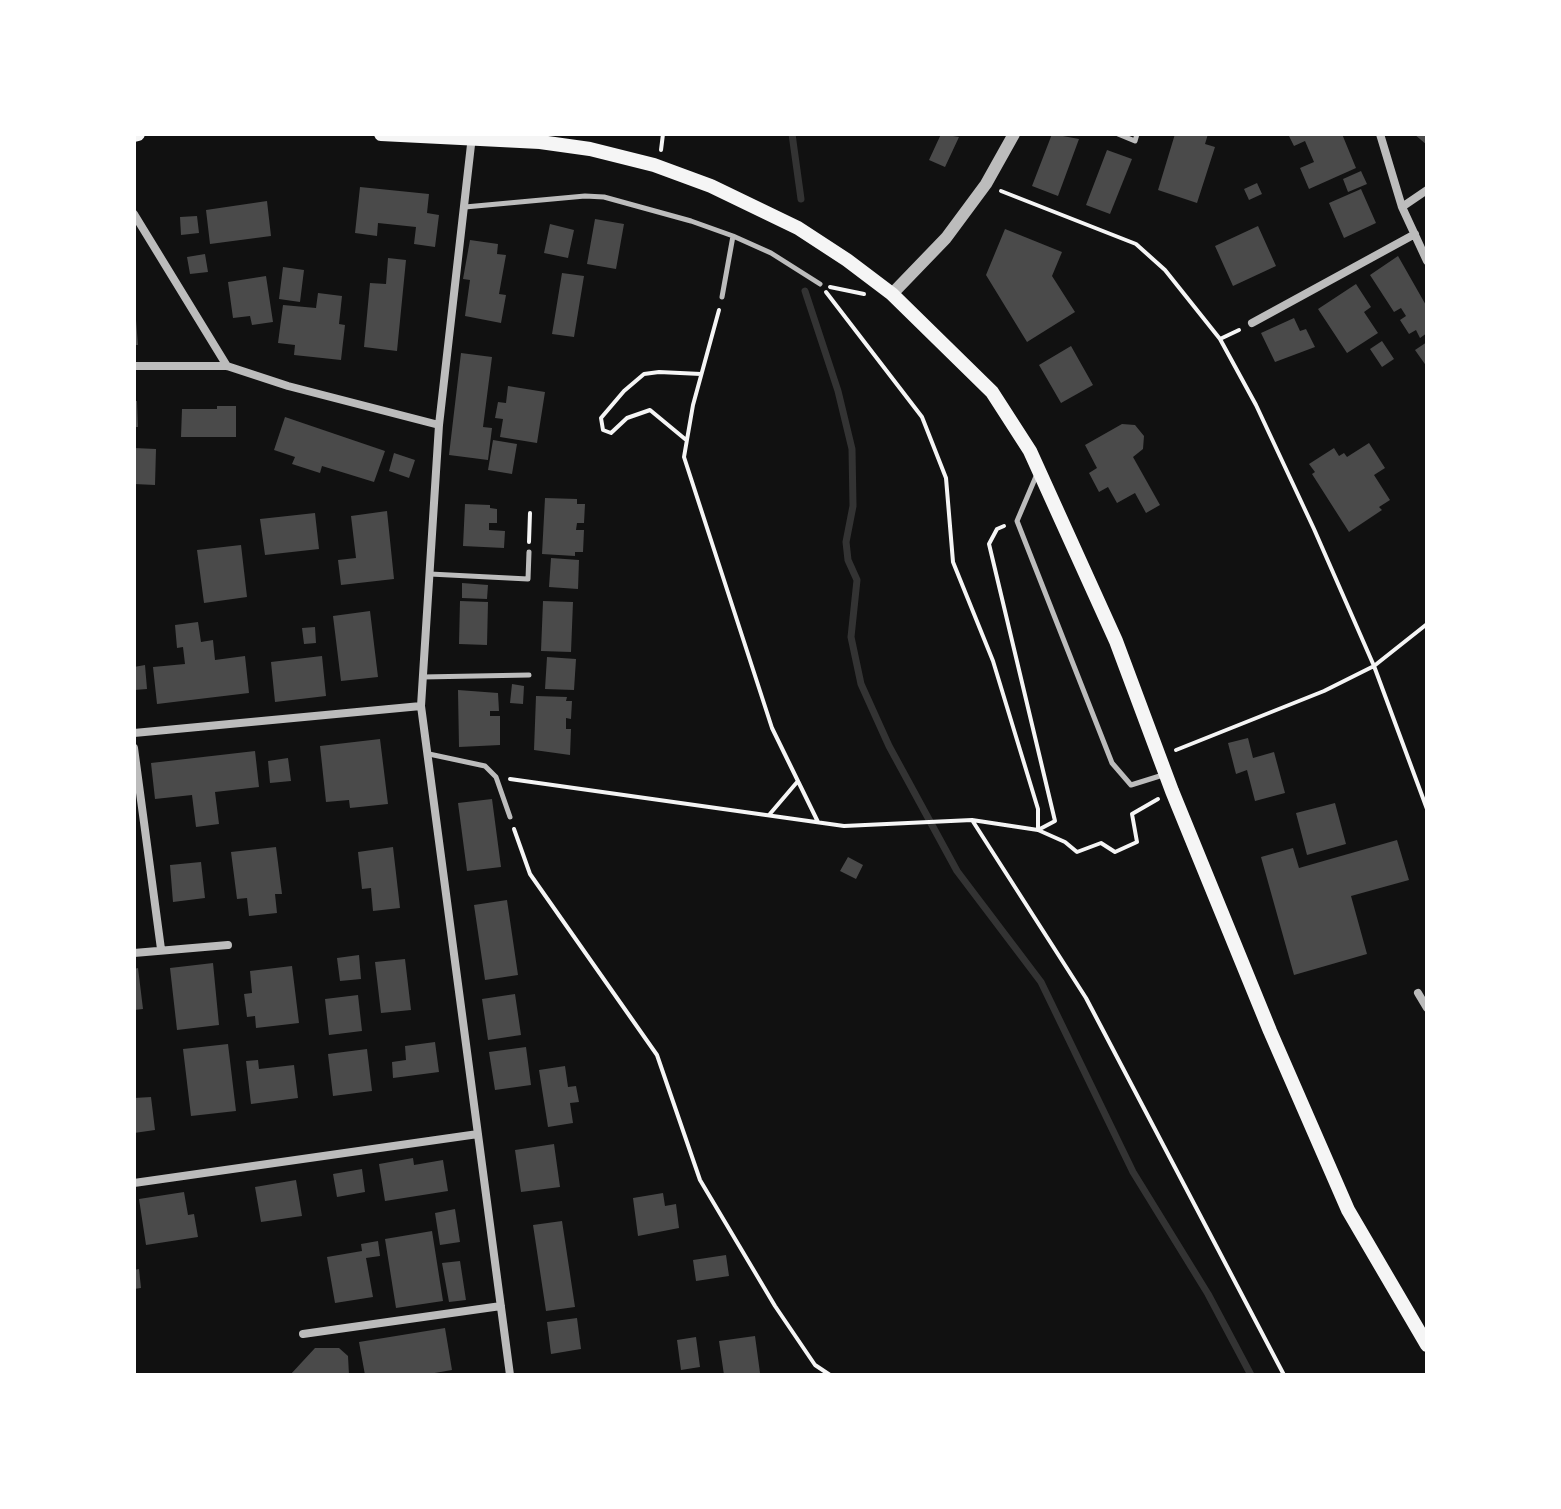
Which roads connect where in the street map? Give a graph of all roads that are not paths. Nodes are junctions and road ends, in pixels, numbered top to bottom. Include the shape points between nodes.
1 (381, 134) edge
2 (1014, 134) edge
3 (1118, 134) edge
4 (1137, 134) edge
5 (1380, 134) edge
6 (472, 136) edge
7 (1427, 190) edge
8 (1402, 207) junction
9 (464, 208) junction
10 (134, 214) edge
11 (1415, 234) junction
12 (733, 236) junction
13 (1427, 261) edge
14 (820, 284) road end
15 (892, 294) junction
16 (722, 297) road end
17 (1252, 323) road end
18 (134, 366) edge
19 (227, 366) junction
20 (439, 425) junction
21 (1038, 473) junction
22 (529, 552) road end
23 (429, 574) junction
24 (529, 675) dead end
25 (421, 677) junction
26 (421, 706) junction
27 (134, 733) edge
28 (134, 748) edge
29 (429, 754) junction
30 (1166, 774) junction
31 (510, 817) road end
32 (228, 945) dead end
33 (161, 949) junction
34 (134, 953) edge
35 (1418, 993) dead end
36 (1427, 1008) edge
37 (478, 1134) junction
38 (134, 1183) edge
39 (501, 1306) junction
40 (303, 1334) dead end
41 (1427, 1345) edge
42 (510, 1375) edge

1 - 6 main road
2 - 15 street via 946,238
3 - 4 lane via 1135,141
5 - 8 street
6 - 9 street
6 - 15 main road via 590,149 711,186 798,228
7 - 8 street
8 - 11 street
9 - 12 lane via 604,197
9 - 20 street
10 - 19 street
11 - 13 street
11 - 17 street
12 - 14 lane
12 - 16 lane
15 - 21 main road via 992,392
18 - 19 street
19 - 20 street
20 - 23 street
21 - 30 main road via 1116,641
21 - 30 lane via 1017,521 1112,763 1131,785
22 - 23 lane via 528,579
23 - 25 street
24 - 25 lane
25 - 26 street
26 - 27 street
26 - 29 street
28 - 33 street
29 - 31 lane via 485,766 496,777
29 - 37 street
30 - 41 main road via 1348,1210
32 - 33 street
33 - 34 street
35 - 36 street
37 - 38 street
37 - 39 street
39 - 40 street
39 - 42 street

